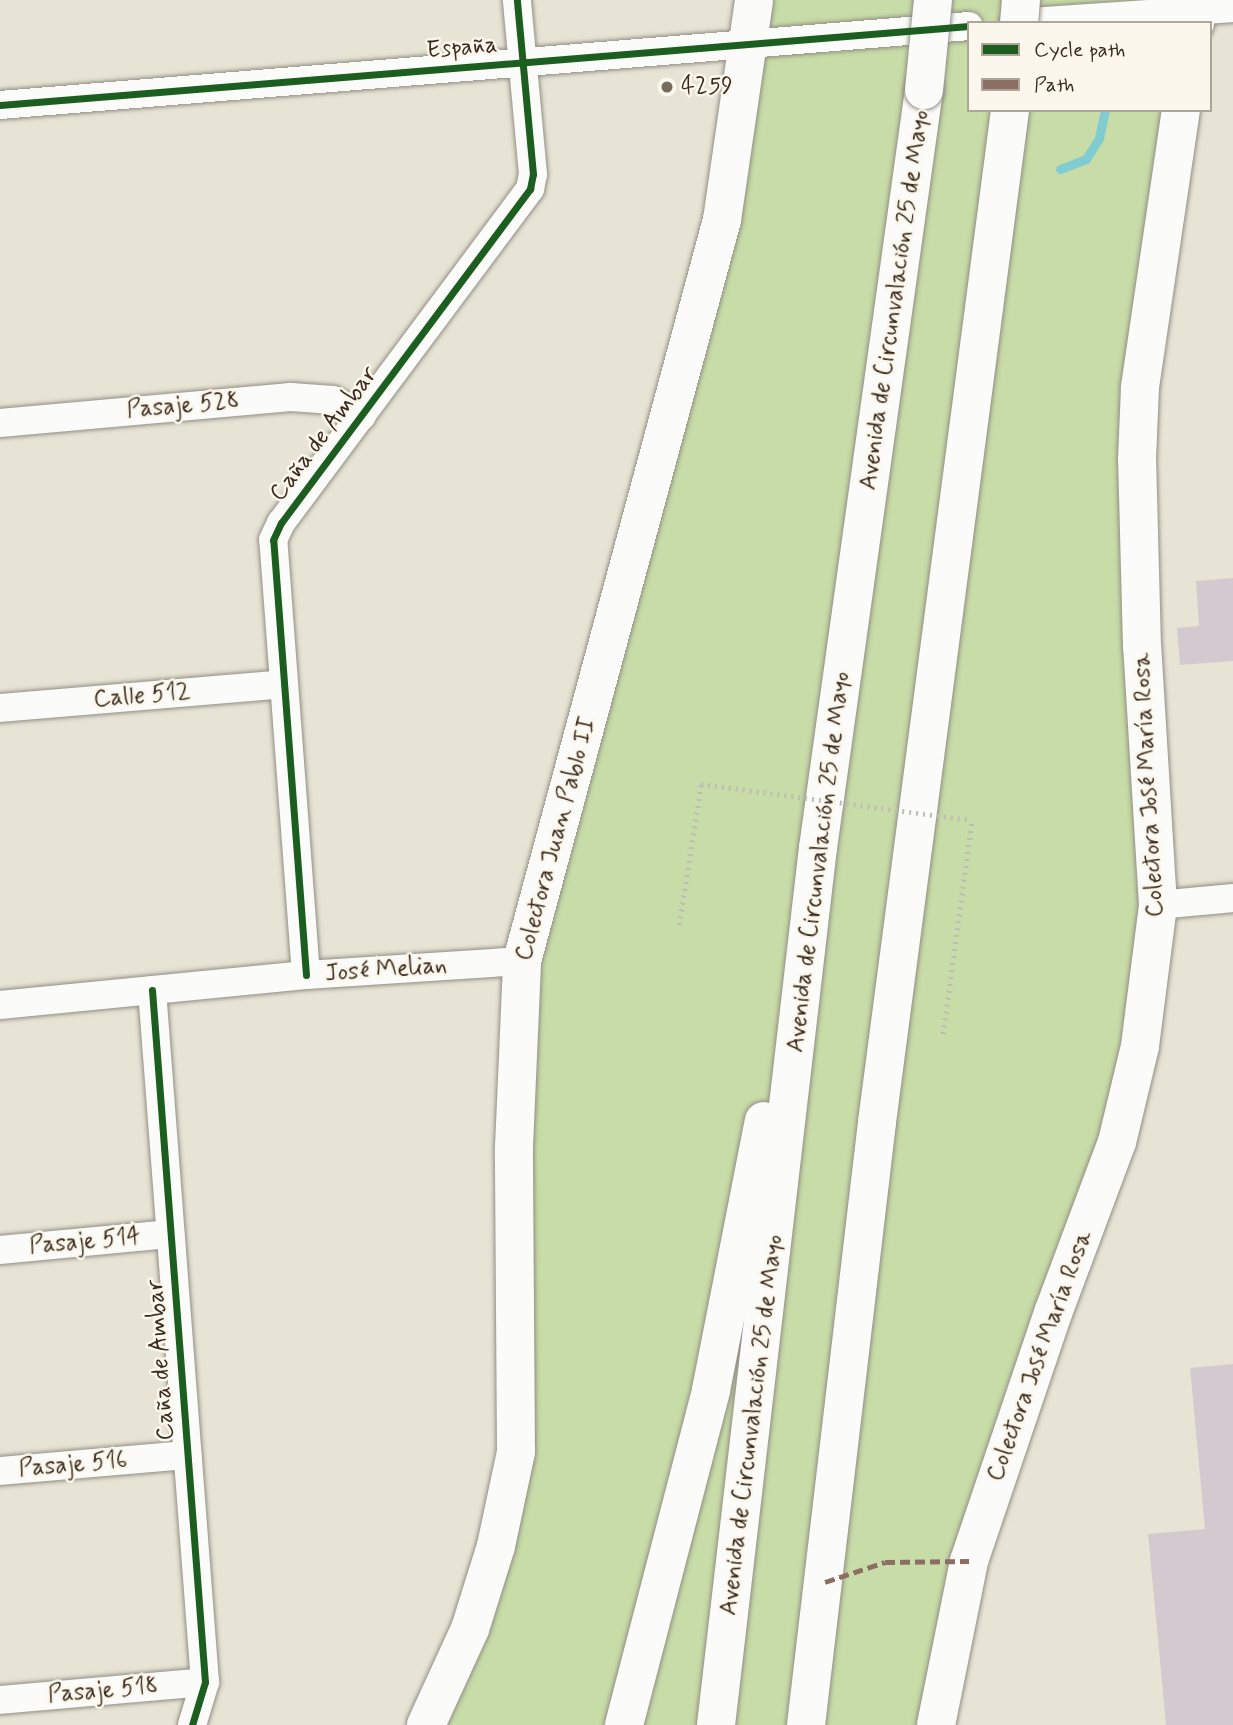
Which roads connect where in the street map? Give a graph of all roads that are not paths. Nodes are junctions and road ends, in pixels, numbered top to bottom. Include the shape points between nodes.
1 (517, 0) edge
2 (754, 0) edge
3 (933, 0) edge
4 (1021, 0) edge
5 (1205, 10) edge
6 (1017, 21) edge
7 (1046, 21) edge
8 (967, 26) edge
9 (749, 41) junction
10 (523, 63) junction
11 (0, 105) edge
12 (1010, 112) edge
13 (1181, 112) edge
14 (362, 416) junction
15 (0, 423) edge
16 (284, 684) junction
17 (0, 708) edge
18 (818, 848) junction
19 (1233, 898) edge
20 (1158, 905) junction
21 (522, 961) junction
22 (306, 975) junction
23 (152, 990) junction
24 (0, 1005) edge
25 (170, 1234) junction
26 (0, 1250) edge
27 (187, 1455) junction
28 (0, 1471) edge
29 (825, 1582) junction
30 (205, 1682) junction
31 (0, 1700) edge
32 (192, 1725) edge
33 (426, 1725) edge
34 (624, 1725) edge
35 (716, 1725) edge
36 (806, 1725) edge
37 (824, 1725) edge
38 (936, 1725) edge

1 - 10 street, Caña de Ambar
2 - 9 main road, Colectora Juan Pablo II
3 - 18 main road, Avenida de Circunvalación 25 de Mayo, bridge
4 - 6 main road, bridge
5 - 7 street
8 - 9 street, España
9 - 10 street, España
9 - 21 main road, Colectora Juan Pablo II via 722,220
10 - 11 street, España
10 - 14 street, Caña de Ambar via 530,188
12 - 29 main road via 877,1122
13 - 20 main road, Colectora José María Rosa via 1140,387 1137,459 1142,647
14 - 15 street, Pasaje 528 via 333,400 290,397
14 - 16 street, Caña de Ambar via 281,523 273,541
16 - 17 street, Calle 512
16 - 22 street, Caña de Ambar
18 - 34 main road via 711,1390
18 - 35 main road, Avenida de Circunvalación 25 de Mayo
19 - 20 street
20 - 38 main road, Colectora José María Rosa via 1132,1092 973,1549
21 - 22 street, José Melian
21 - 33 main road, Colectora Juan Pablo II via 514,1147 516,1452 496,1546 470,1629
22 - 23 street, José Melian
23 - 24 street, José Melian
23 - 25 street, Caña de Ambar
25 - 26 street, Pasaje 514
25 - 27 street, Caña de Ambar
27 - 28 street, Pasaje 516
27 - 30 street, Caña de Ambar
29 - 36 main road
29 - 37 main road
30 - 31 street, Pasaje 518
30 - 32 street, Caña de Ambar

